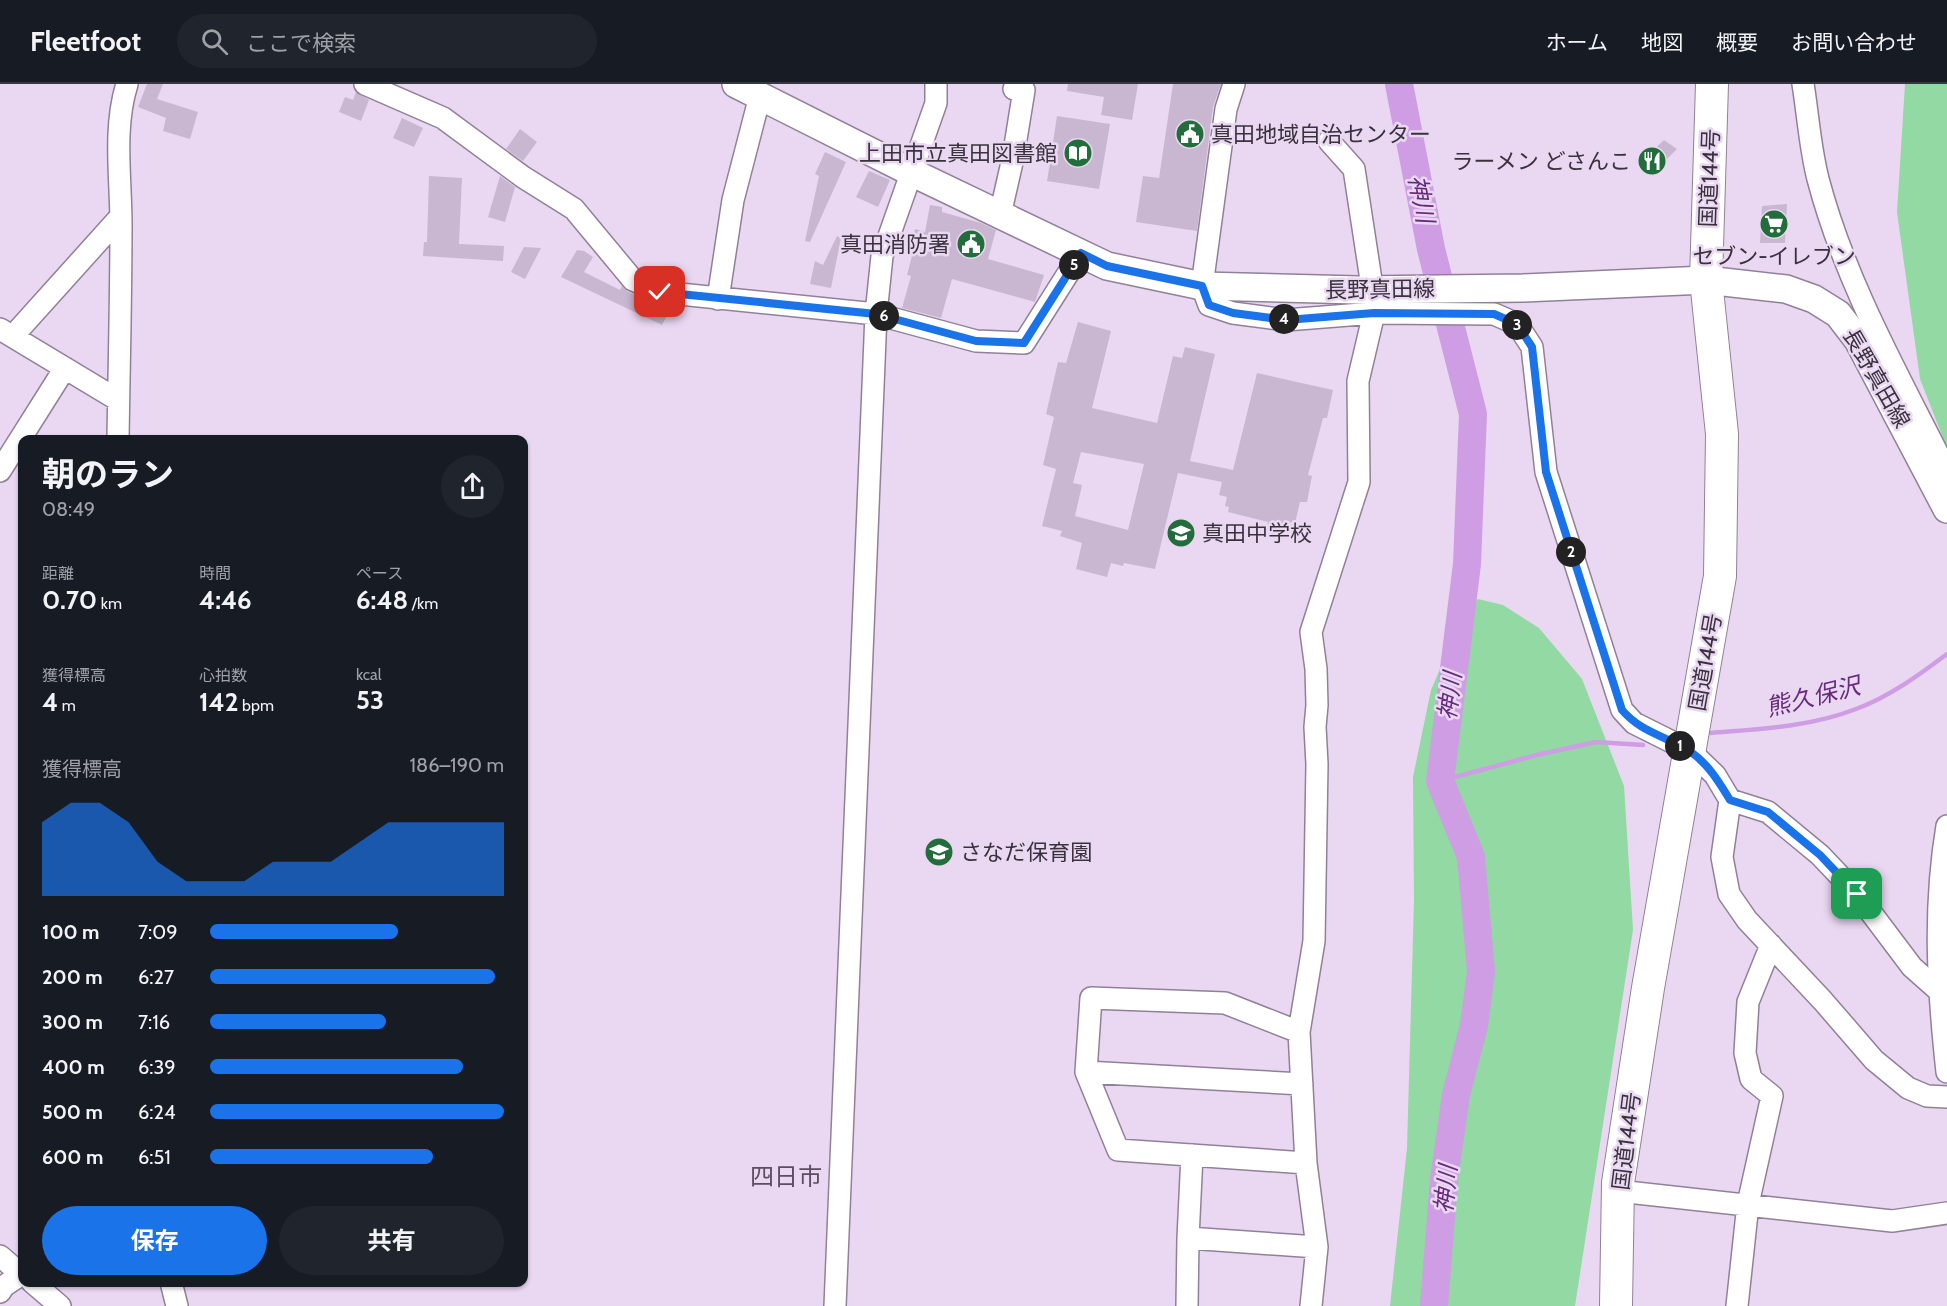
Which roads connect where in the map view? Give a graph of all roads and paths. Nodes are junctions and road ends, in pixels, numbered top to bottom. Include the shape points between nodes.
1 (127, 84) edge
2 (365, 84) edge
3 (736, 84) edge
4 (936, 84) edge
5 (1234, 84) edge
6 (1712, 84) edge
7 (1803, 84) edge
8 (1021, 88) edge
9 (760, 96) junction
10 (1329, 141) dead end
11 (911, 172) junction
12 (1000, 215) junction
13 (121, 216) junction
14 (1081, 253) junction
15 (1706, 280) junction
16 (1202, 286) junction
17 (1375, 294) junction
18 (718, 299) junction
19 (876, 314) junction
20 (7, 332) edge
21 (65, 368) junction
22 (118, 400) junction
23 (23, 435) edge
24 (118, 435) edge
25 (18, 442) edge
26 (0, 471) edge
27 (1947, 472) edge
28 (1947, 508) edge
29 (1690, 751) junction
30 (1730, 800) junction
31 (1947, 826) edge
32 (1942, 901) edge
33 (1771, 945) junction
34 (1938, 990) junction
35 (1299, 1032) junction
36 (1086, 1072) junction
37 (1947, 1072) edge
38 (1302, 1084) junction
39 (1947, 1097) edge
40 (1192, 1155) junction
41 (1306, 1163) junction
42 (1618, 1191) junction
43 (1748, 1204) junction
44 (1947, 1213) edge
45 (1188, 1238) junction
46 (1317, 1247) junction
47 (0, 1256) edge
48 (18, 1271) edge
49 (18, 1277) edge
50 (38, 1287) edge
51 (172, 1287) edge
52 (0, 1292) edge
53 (60, 1306) edge
54 (177, 1306) edge
55 (835, 1306) edge
56 (1187, 1306) edge
57 (1311, 1306) edge
58 (1616, 1306) edge
59 (1737, 1306) edge

1 - 13 street via 119,142
2 - 18 street via 443,118 574,209 633,280 660,292
3 - 9 main road, 長野真田線
4 - 11 street via 936,103
5 - 16 street via 1226,109
6 - 15 highway, 国道144号
7 - 27 street via 1817,178 1834,231
8 - 12 street via 1013,158
9 - 11 main road, 長野真田線
9 - 18 street via 733,200
10 - 17 street via 1354,169
11 - 12 main road, 長野真田線
11 - 19 street via 882,256
12 - 14 main road, 長野真田線
13 - 20 street
13 - 22 street
14 - 16 main road, 長野真田線 via 1107,266
14 - 19 street via 1024,343 976,341
15 - 17 main road, 長野真田線
15 - 28 main road, 長野真田線 via 1786,289 1814,299 1838,314 1875,369
15 - 29 highway, 国道144号 via 1722,434 1720,576
16 - 17 main road, 長野真田線
17 - 29 street via 1395,315 1494,314 1517,324 1532,347 1546,472 1622,710 1634,723
17 - 35 street via 1358,381 1359,482 1311,632 1317,705 1314,941
18 - 19 street
19 - 55 street
20 - 21 street
21 - 22 street
21 - 23 street
22 - 24 street
25 - 26 street
29 - 30 street via 1715,775
29 - 42 highway, 国道144号 via 1648,988
30 - 33 street via 1722,857 1730,894 1747,920
30 - 34 street via 1768,812 1820,855 1863,901 1912,967
31 - 32 street
32 - 34 street
33 - 39 street via 1874,1060 1908,1088 1927,1096
33 - 43 street via 1748,1002 1745,1053 1750,1079 1772,1095
34 - 37 street
35 - 36 street via 1224,1003 1091,998
35 - 38 street
36 - 38 street
36 - 40 street via 1118,1150
38 - 41 street
40 - 41 street
40 - 45 street
41 - 46 street
42 - 43 street
42 - 58 highway, 国道144号
43 - 44 street via 1892,1221
43 - 59 street
45 - 46 street
45 - 56 street
46 - 57 street
47 - 48 street
49 - 52 street
50 - 53 street
51 - 54 street

